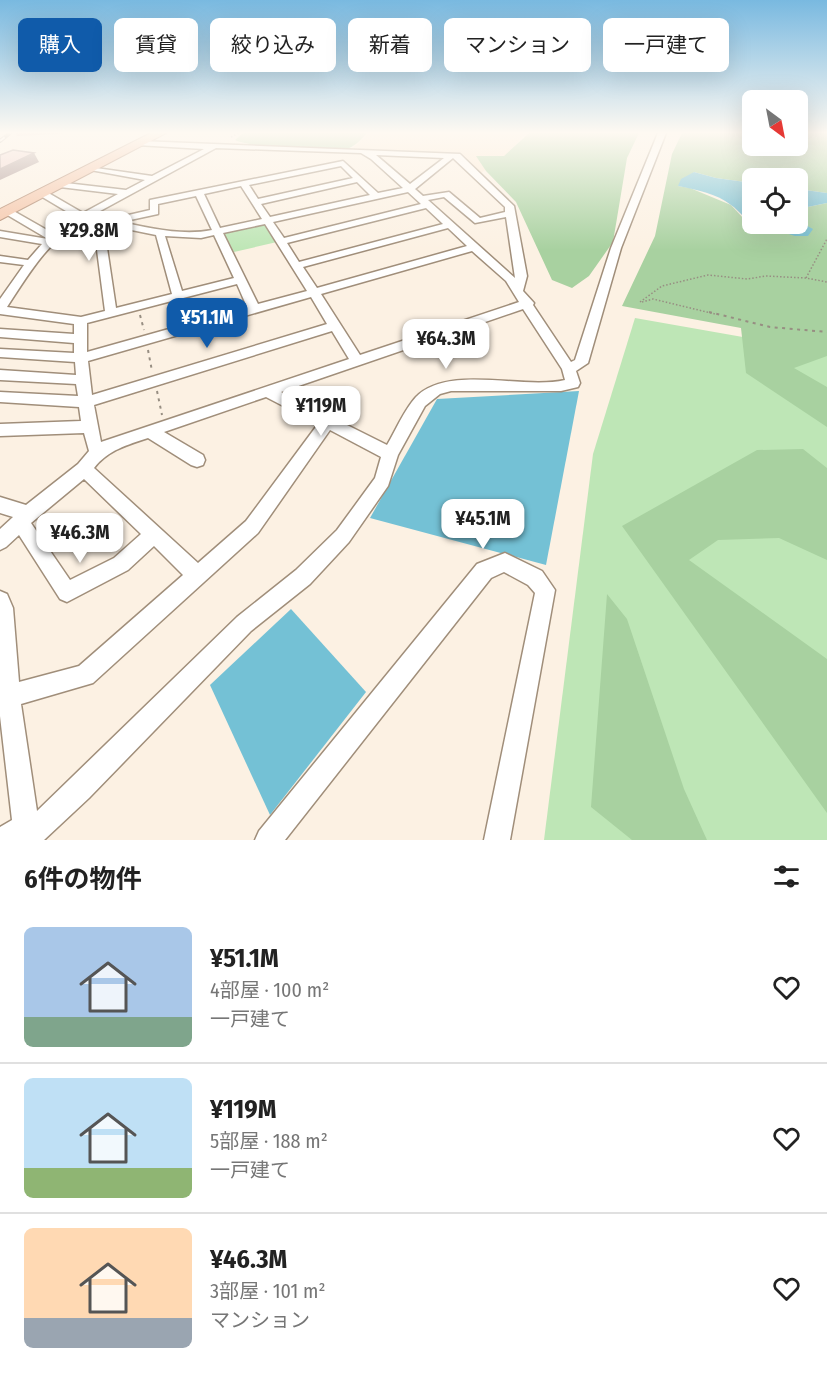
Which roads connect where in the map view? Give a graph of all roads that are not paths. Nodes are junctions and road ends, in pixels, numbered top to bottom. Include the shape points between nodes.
1 (83, 172) edge
2 (109, 172) edge
3 (165, 172) edge
4 (302, 172) edge
5 (352, 172) edge
6 (391, 172) edge
7 (430, 172) edge
8 (473, 172) edge
9 (646, 172) edge
10 (152, 179) junction
11 (360, 179) junction
12 (60, 184) junction
13 (244, 184) junction
14 (409, 189) junction
15 (42, 193) junction
16 (199, 193) junction
17 (127, 194) junction
18 (376, 196) junction
19 (256, 202) junction
20 (424, 202) junction
21 (4, 213) edge
22 (510, 213) junction
23 (84, 218) junction
24 (268, 221) junction
25 (104, 222) junction
26 (449, 225) junction
27 (218, 232) junction
28 (161, 233) junction
29 (0, 234) edge
30 (52, 240) junction
31 (280, 242) junction
32 (474, 247) junction
33 (0, 259) edge
34 (30, 263) junction
35 (296, 266) junction
36 (239, 280) junction
37 (6, 290) edge
38 (518, 290) junction
39 (313, 294) junction
40 (178, 296) junction
41 (528, 303) junction
42 (0, 309) edge
43 (255, 311) junction
44 (111, 313) junction
45 (81, 321) junction
46 (336, 326) junction
47 (0, 333) edge
48 (81, 339) junction
49 (0, 353) edge
50 (83, 358) junction
51 (357, 360) junction
52 (569, 369) junction
53 (0, 375) edge
54 (84, 380) junction
55 (267, 391) junction
56 (0, 397) edge
57 (87, 402) junction
58 (328, 422) junction
59 (90, 428) junction
60 (157, 429) junction
61 (0, 430) edge
62 (97, 452) junction
63 (390, 454) junction
64 (197, 460) dead end
65 (84, 469) junction
66 (0, 505) edge
67 (24, 518) junction
68 (153, 535) junction
69 (0, 541) edge
70 (198, 576) junction
71 (0, 601) edge
72 (6, 687) edge
73 (21, 836) edge
74 (268, 840) edge
75 (497, 840) edge

1 - 12 highway
2 - 10 street
3 - 10 street
4 - 13 street
5 - 11 street
6 - 14 street
7 - 14 street
8 - 22 street via 509,206
9 - 52 street via 616,248 581,363
10 - 17 street
11 - 18 street
11 - 19 street
12 - 15 highway
12 - 17 street
13 - 16 street
13 - 19 street
14 - 18 street
14 - 20 street
15 - 21 highway
15 - 23 street
16 - 25 street via 153,202 155,212
16 - 27 street
17 - 23 street
18 - 24 street
19 - 24 street
20 - 22 street via 446,194 478,220
20 - 26 street
20 - 31 street
21 - 30 street
22 - 38 street via 521,276
23 - 25 street
23 - 30 street
24 - 27 street
24 - 31 street
25 - 28 street
25 - 44 street via 99,227
26 - 32 street
26 - 35 street
27 - 28 street via 187,236
27 - 36 street
28 - 40 street
29 - 30 street
30 - 34 street
31 - 35 street
32 - 38 street
32 - 39 street
33 - 34 street
34 - 37 street
35 - 39 street
36 - 40 street
36 - 43 street
37 - 42 street
38 - 41 street
39 - 43 street
39 - 46 street
40 - 44 street
41 - 51 street
41 - 52 street
42 - 45 street
43 - 50 street
44 - 45 street
45 - 48 street
46 - 51 street
46 - 57 street
47 - 48 street
48 - 50 street
49 - 50 street
50 - 54 street
51 - 55 street
52 - 63 street via 573,383 561,386 451,386 435,390 420,402
53 - 54 street
54 - 57 street
55 - 58 street
55 - 60 street
56 - 57 street
57 - 59 street
58 - 63 street
58 - 70 street via 252,528
59 - 61 street
59 - 62 street
60 - 62 street
60 - 64 street
62 - 65 street
63 - 73 street via 382,481 343,536 303,577 244,624 80,789
65 - 67 street
65 - 68 street
66 - 67 street
67 - 68 street via 67,592 121,564
67 - 69 street
68 - 70 street
70 - 72 street via 85,675
71 - 72 street
72 - 73 street
74 - 75 street via 484,571 505,562 535,578 544,590

